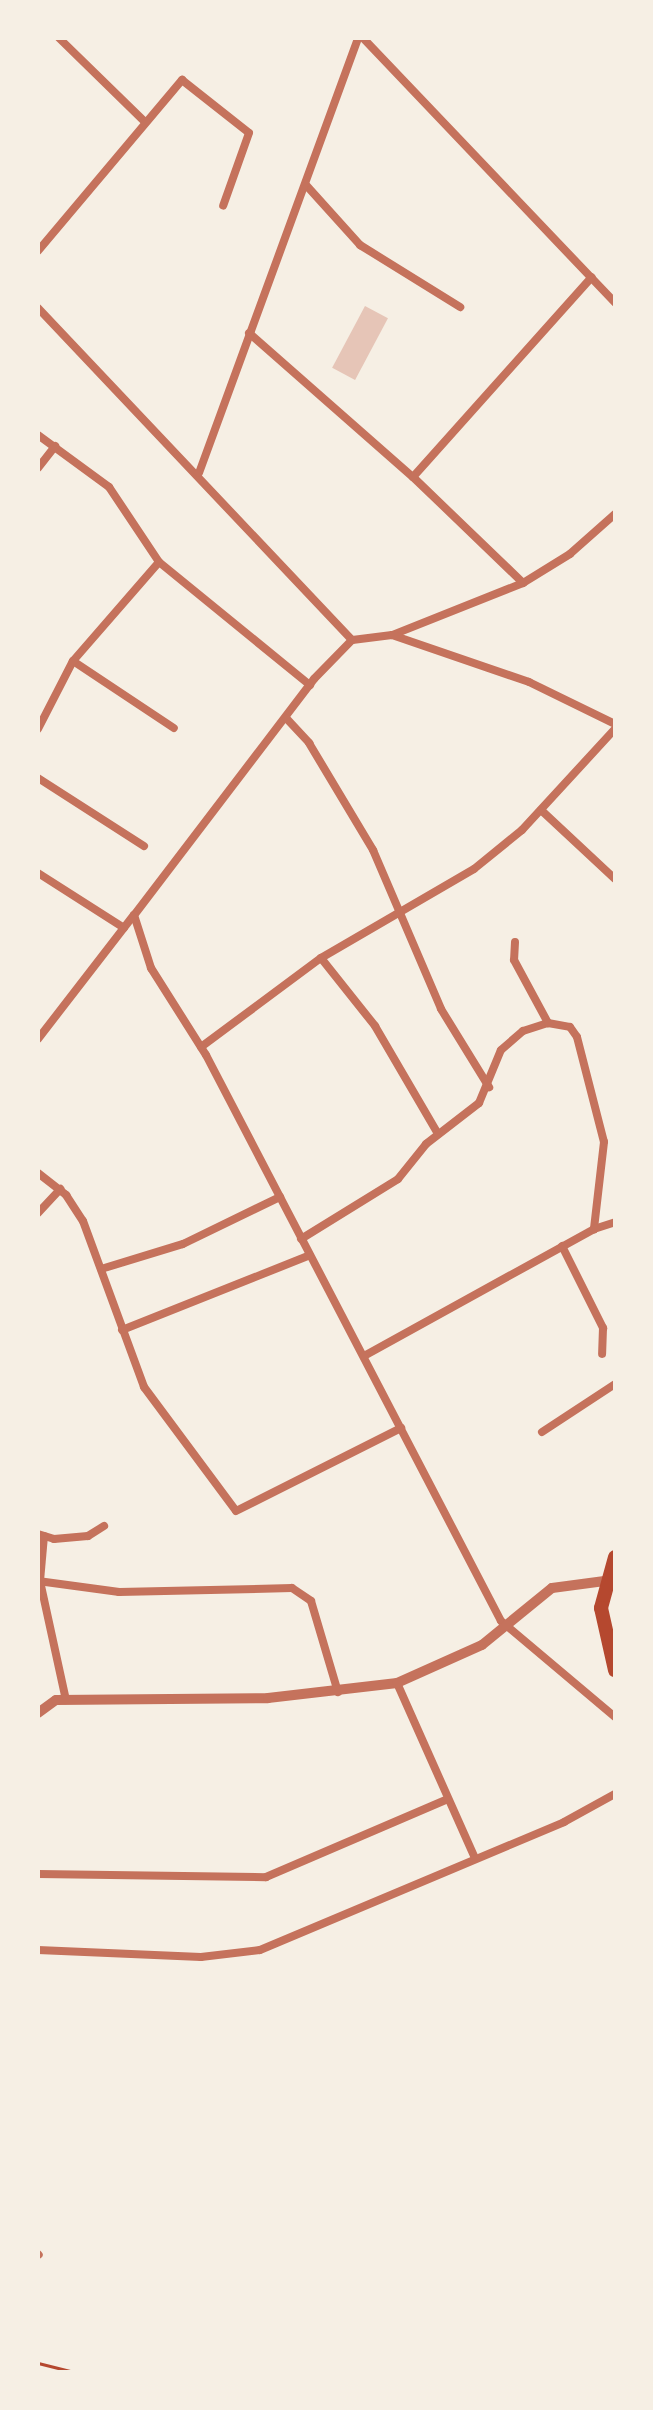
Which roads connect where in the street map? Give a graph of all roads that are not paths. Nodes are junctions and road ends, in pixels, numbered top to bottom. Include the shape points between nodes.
1 (59, 38) edge
2 (360, 38) edge
3 (145, 122) junction
4 (306, 185) junction
5 (223, 206) dead end
6 (38, 251) edge
7 (592, 277) junction
8 (615, 303) edge
9 (460, 307) dead end
10 (38, 308) edge
11 (249, 333) junction
12 (38, 435) edge
13 (55, 446) junction
14 (38, 468) edge
15 (199, 473) junction
16 (413, 477) junction
17 (615, 514) edge
18 (159, 562) junction
19 (523, 583) junction
20 (392, 635) junction
21 (352, 640) junction
22 (73, 661) junction
23 (310, 685) junction
24 (287, 719) junction
25 (615, 726) edge
26 (174, 728) dead end
27 (38, 729) edge
28 (38, 778) edge
29 (541, 810) junction
30 (144, 846) dead end
31 (38, 873) edge
32 (615, 879) edge
33 (134, 915) junction
34 (398, 916) junction
35 (124, 928) junction
36 (515, 942) dead end
37 (321, 958) junction
38 (548, 1023) junction
39 (38, 1039) edge
40 (201, 1047) junction
41 (489, 1087) junction
42 (438, 1134) junction
43 (615, 1141) edge
44 (604, 1142) junction
45 (38, 1173) edge
46 (60, 1189) junction
47 (280, 1197) junction
48 (38, 1213) edge
49 (615, 1222) edge
50 (594, 1229) junction
51 (301, 1239) junction
52 (562, 1246) junction
53 (310, 1255) junction
54 (101, 1269) junction
55 (122, 1330) junction
56 (602, 1354) dead end
57 (364, 1356) junction
58 (615, 1384) edge
59 (401, 1428) junction
60 (542, 1432) dead end
61 (104, 1526) dead end
62 (41, 1535) edge
63 (615, 1557) edge
64 (39, 1581) edge
65 (605, 1581) junction
66 (508, 1627) junction
67 (615, 1670) edge
68 (397, 1683) junction
69 (339, 1693) junction
70 (66, 1700) junction
71 (38, 1713) edge
72 (615, 1717) edge
73 (615, 1794) edge
74 (446, 1800) junction
75 (474, 1856) junction
76 (38, 1874) edge
77 (38, 1950) edge

1 - 3 street
2 - 4 street
2 - 7 street
3 - 5 street via 182,80 247,130
3 - 6 street
4 - 9 street via 360,245
4 - 11 street
7 - 8 street
7 - 16 street
10 - 15 street
11 - 15 street
11 - 16 street
12 - 13 street
13 - 14 street
13 - 18 street via 109,487
15 - 21 street
16 - 19 street
17 - 19 street via 570,554
18 - 22 street
18 - 23 street
19 - 20 street
20 - 21 street
20 - 25 street via 529,682
21 - 23 street
22 - 26 street
22 - 27 street
23 - 24 street
24 - 33 street
24 - 34 street via 309,743 373,850
25 - 29 street
28 - 30 street
29 - 32 street
29 - 34 street via 474,869
31 - 35 street
33 - 35 street
33 - 40 street via 151,968
34 - 37 street
34 - 41 street via 441,1009
35 - 39 street
36 - 38 street via 514,960
37 - 40 street
37 - 42 street via 375,1026
38 - 41 street via 523,1031 501,1050
38 - 44 street via 570,1027 577,1037
40 - 47 street
41 - 42 street via 479,1103
42 - 51 street via 398,1179
43 - 44 street
44 - 50 street
45 - 46 street
46 - 48 street
46 - 54 street via 83,1221
47 - 51 street
47 - 54 street via 183,1244
49 - 50 street
50 - 52 street
51 - 53 street
52 - 56 street via 603,1328
52 - 57 street
53 - 55 street
53 - 57 street
54 - 55 street
55 - 59 street via 144,1387 236,1511
57 - 59 street
58 - 60 street
59 - 66 street
61 - 62 street via 88,1536
62 - 64 street
63 - 65 highway
64 - 69 street via 119,1592 292,1588 311,1601
64 - 70 street
65 - 66 street via 552,1588
65 - 67 highway via 601,1608
66 - 68 street via 442,1666
66 - 72 street
68 - 69 street
68 - 74 street
69 - 70 street
70 - 71 street via 56,1700
73 - 75 street via 564,1822
74 - 75 street
74 - 76 street via 266,1877
75 - 77 street via 237,1956

